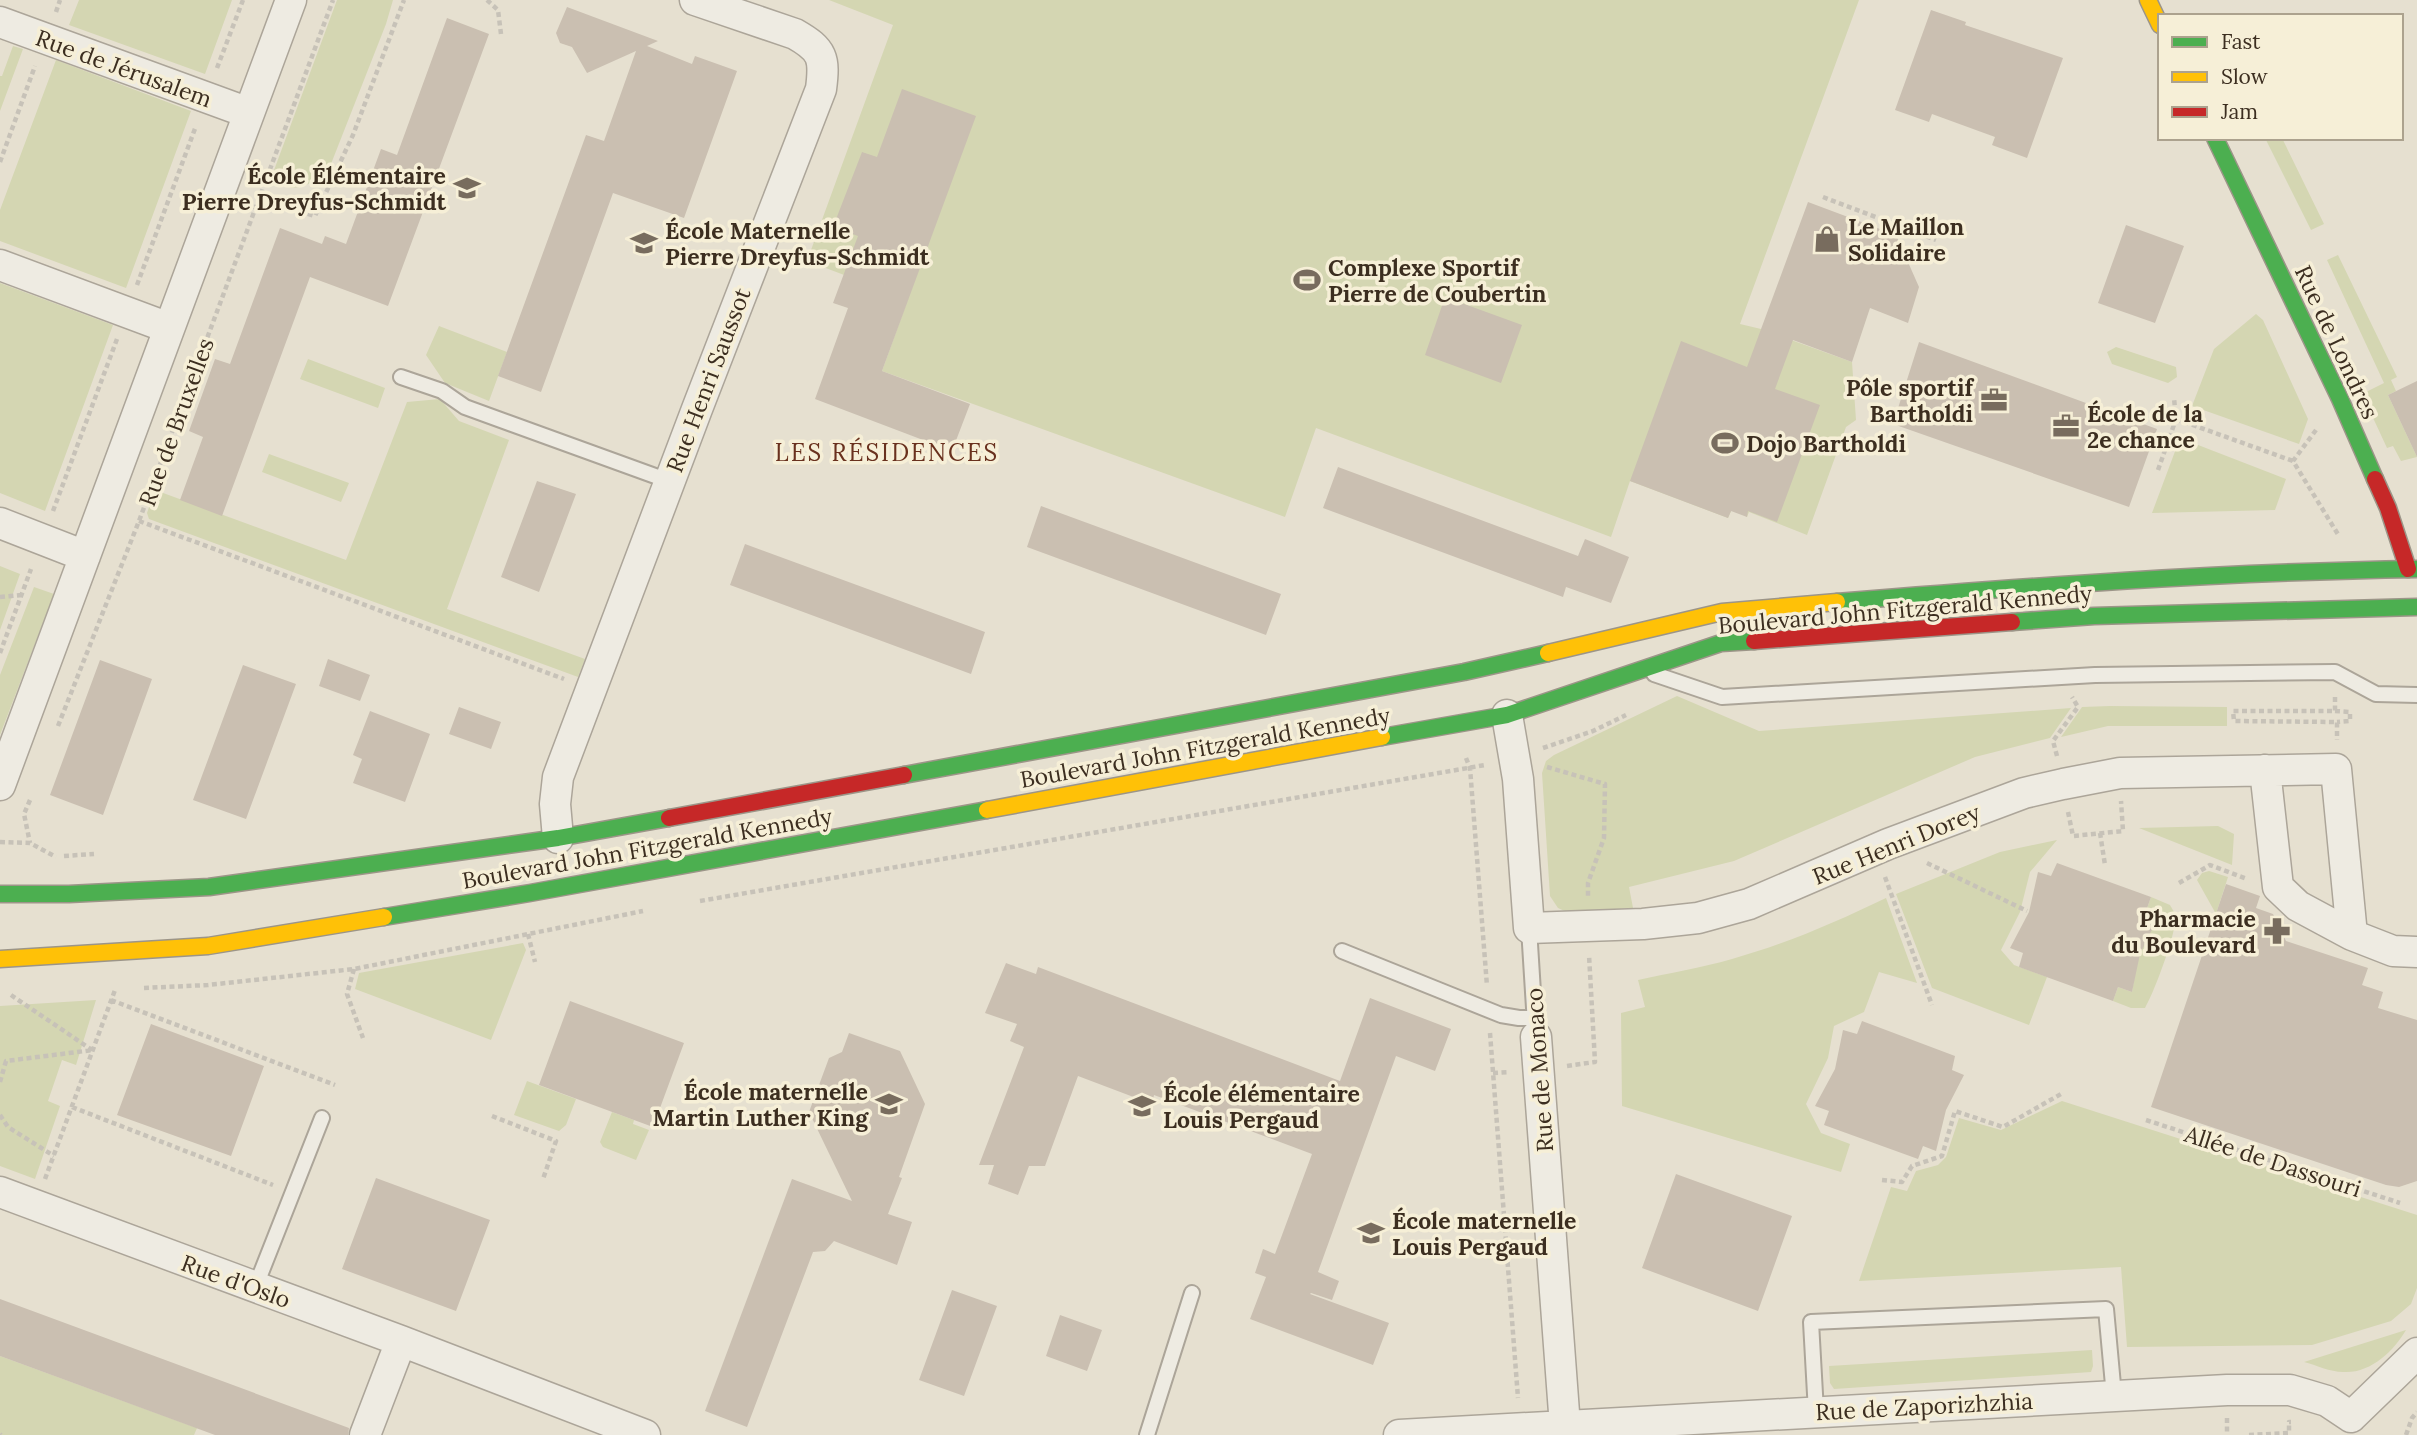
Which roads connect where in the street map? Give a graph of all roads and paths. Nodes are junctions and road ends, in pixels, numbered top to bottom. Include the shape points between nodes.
1 (60, 0) edge
2 (291, 0) edge
3 (333, 0) edge
4 (404, 0) edge
5 (487, 0) edge
6 (695, 0) edge
7 (2148, 0) edge
8 (2158, 21) edge
9 (0, 22) edge
10 (501, 34) dead end
11 (46, 39) junction
12 (249, 113) junction
13 (2216, 140) edge
14 (0, 162) edge
15 (1823, 197) dead end
16 (259, 199) junction
17 (1936, 240) dead end
18 (0, 265) edge
19 (169, 328) junction
20 (401, 377) dead end
21 (2174, 398) dead end
22 (2176, 418) junction
23 (2292, 461) dead end
24 (2158, 470) dead end
25 (670, 481) junction
26 (139, 521) junction
27 (0, 523) edge
28 (85, 556) junction
29 (2412, 569) edge
30 (22, 595) dead end
31 (0, 597) edge
32 (2416, 611) edge
33 (1642, 670) junction
34 (2060, 677) junction
35 (591, 689) junction
36 (2417, 695) edge
37 (2335, 711) dead end
38 (1507, 715) junction
39 (2337, 722) dead end
40 (57, 728) dead end
41 (1515, 757) junction
42 (2265, 770) junction
43 (2063, 784) junction
44 (0, 785) edge
45 (33, 790) dead end
46 (2123, 831) dead end
47 (2100, 833) junction
48 (558, 838) junction
49 (30, 842) dead end
50 (1882, 847) junction
51 (2105, 866) dead end
52 (2179, 883) dead end
53 (2278, 887) junction
54 (0, 894) edge
55 (2027, 911) dead end
56 (1587, 927) junction
57 (1529, 928) junction
58 (528, 934) dead end
59 (2352, 935) junction
60 (1342, 951) dead end
61 (2417, 952) edge
62 (0, 959) edge
63 (535, 962) dead end
64 (354, 969) dead end
65 (115, 990) dead end
66 (11, 995) dead end
67 (111, 1000) junction
68 (1932, 1005) dead end
69 (1536, 1028) junction
70 (363, 1038) dead end
71 (93, 1050) junction
72 (1539, 1070) junction
73 (1493, 1073) dead end
74 (0, 1082) edge
75 (335, 1085) dead end
76 (2061, 1094) dead end
77 (72, 1107) junction
78 (0, 1115) edge
79 (492, 1116) dead end
80 (322, 1118) dead end
81 (2146, 1120) dead end
82 (54, 1156) junction
83 (543, 1179) dead end
84 (1882, 1180) dead end
85 (275, 1185) dead end
86 (0, 1192) edge
87 (2400, 1203) dead end
88 (36, 1206) junction
89 (255, 1288) junction
90 (1192, 1293) dead end
91 (401, 1341) junction
92 (2417, 1353) edge
93 (2114, 1396) junction
94 (1816, 1412) junction
95 (2417, 1412) edge
96 (2297, 1422) dead end
97 (2354, 1426) edge
98 (1559, 1429) edge
99 (635, 1431) edge
100 (2289, 1434) edge
101 (365, 1435) edge
102 (1147, 1435) edge
103 (1399, 1435) edge
104 (2249, 1435) edge
105 (2406, 1435) edge

1 - 11 path
2 - 12 street, Rue de Bruxelles
3 - 16 path, Rue de Bruxelles
4 - 16 path via 353,135 315,216
5 - 10 path via 498,10
6 - 25 street, Rue Henri Saussot via 795,34 820,53 824,66 821,89
7 - 8 main road
9 - 11 street, Rue de Jérusalem
11 - 12 street, Rue de Jérusalem
11 - 14 path
12 - 19 street, Rue de Bruxelles
13 - 29 main road, Rue de Londres via 2351,423
15 - 17 path
16 - 26 path, Rue de Bruxelles
18 - 19 street
19 - 28 street, Rue de Bruxelles
20 - 25 lane via 442,391 465,407
21 - 22 path
22 - 23 path
22 - 24 path
25 - 35 street, Rue Henri Saussot
26 - 35 path
26 - 40 path, Rue de Bruxelles
27 - 28 street
28 - 44 street, Rue de Bruxelles
29 - 32 street
29 - 48 main road, Boulevard John Fitzgerald Kennedy via 2094,581 1722,612 1447,675
30 - 31 path
32 - 33 main road, Boulevard John Fitzgerald Kennedy via 2094,617 1721,643
33 - 34 lane via 1722,697
33 - 38 main road, Boulevard John Fitzgerald Kennedy
34 - 36 lane via 2335,672 2376,694
34 - 43 path via 2078,707 2053,741
35 - 48 street, Rue Henri Saussot via 558,777
37 - 39 path via 2350,712 2350,722
38 - 41 street, Rue de Monaco
38 - 62 main road, Boulevard John Fitzgerald Kennedy via 530,893 208,946
41 - 56 path via 1605,784 1604,838 1588,883
41 - 57 street, Rue de Monaco
42 - 43 street, Rue Henri Dorey via 2120,772
42 - 53 street
42 - 59 street, Rue Henri Dorey via 2336,769
43 - 47 path via 2073,836
43 - 50 street, Rue Henri Dorey via 2024,793
45 - 49 path via 24,814
46 - 47 path
47 - 51 path
48 - 54 main road, Boulevard John Fitzgerald Kennedy via 209,887
50 - 55 path
50 - 56 street, Rue Henri Dorey via 1736,908 1698,918
50 - 68 path
52 - 53 path via 2210,864
53 - 59 street via 2298,906
56 - 57 street, Rue Henri Dorey
56 - 72 path via 1595,1062
57 - 69 lane, Rue de Monaco
58 - 63 path
59 - 61 street via 2393,951
60 - 69 lane
64 - 70 path via 347,994
65 - 67 path
66 - 71 path
67 - 71 path
67 - 75 path
69 - 72 street, Rue de Monaco
71 - 74 path via 6,1061
71 - 77 path
72 - 73 path
72 - 98 street, Rue de Monaco
76 - 84 path via 2003,1127 1955,1111 1942,1156 1912,1166 1902,1182
77 - 82 path
77 - 85 path
78 - 82 path via 8,1127
79 - 83 path via 556,1141
80 - 89 lane
81 - 87 path, Allée de Dassouri
82 - 88 path
86 - 88 street, Rue d'Oslo
88 - 89 street, Rue d'Oslo
89 - 91 street, Rue d'Oslo
90 - 102 lane
91 - 99 street, Rue d'Oslo
91 - 101 street
92 - 97 street, Rue de Zaporizhzhia
93 - 94 street, Rue de Zaporizhzhia
93 - 94 lane via 2106,1309 1811,1322
93 - 97 street, Rue de Zaporizhzhia via 2290,1390 2327,1401
94 - 98 street, Rue de Zaporizhzhia
95 - 105 path
96 - 100 path via 2289,1422
98 - 103 street, Rue de Zaporizhzhia
100 - 104 path

